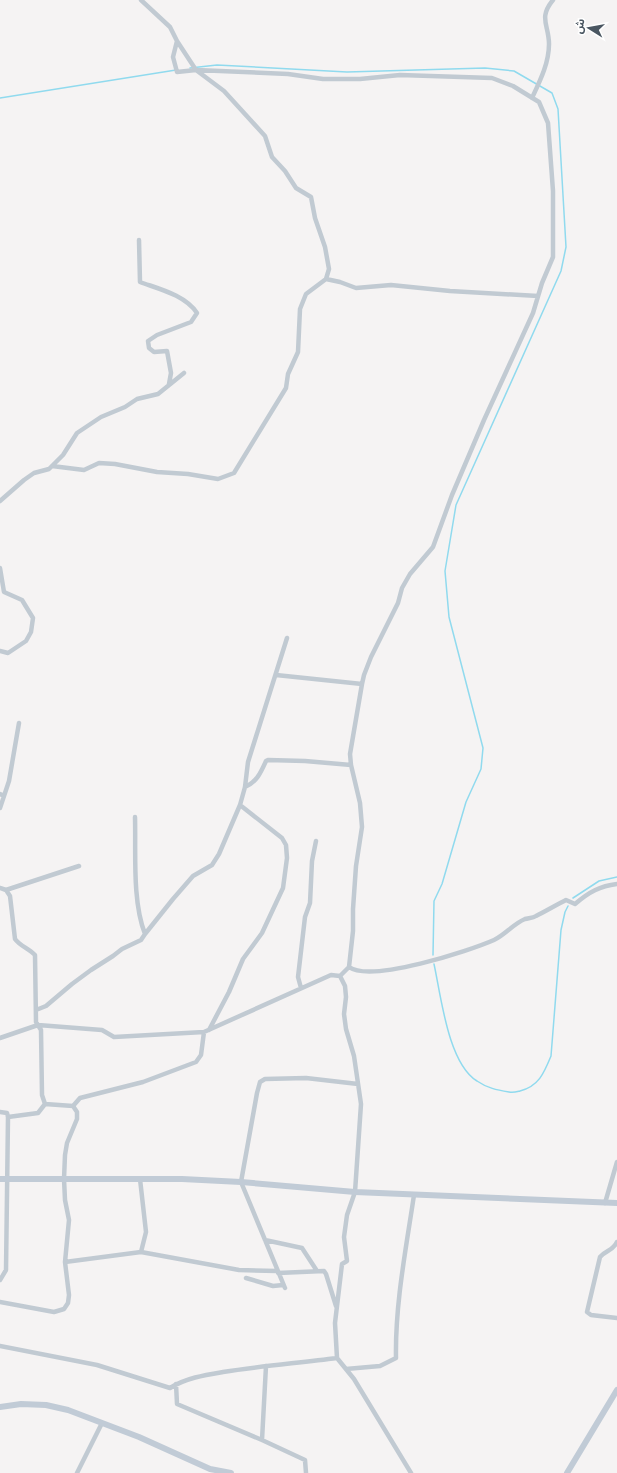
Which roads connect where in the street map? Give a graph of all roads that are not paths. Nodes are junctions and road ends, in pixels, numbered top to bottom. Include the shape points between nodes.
1 (141, 0) edge
2 (553, 0) edge
3 (177, 41) junction
4 (196, 70) junction
5 (532, 98) junction
6 (139, 240) dead end
7 (326, 279) junction
8 (538, 296) junction
9 (184, 373) dead end
10 (169, 384) junction
11 (52, 466) junction
12 (0, 501) edge
13 (0, 568) edge
14 (287, 638) dead end
15 (0, 651) edge
16 (276, 675) junction
17 (362, 684) junction
18 (19, 724) dead end
19 (351, 765) junction
20 (245, 786) junction
21 (2, 795) edge
22 (240, 805) junction
23 (0, 808) edge
24 (135, 816) dead end
25 (316, 841) dead end
26 (79, 866) dead end
27 (617, 884) edge
28 (0, 888) edge
29 (6, 890) junction
30 (145, 934) junction
31 (349, 967) junction
32 (340, 976) junction
33 (302, 988) junction
34 (36, 1010) junction
35 (38, 1025) junction
36 (206, 1031) junction
37 (0, 1038) edge
38 (358, 1084) junction
39 (45, 1104) junction
40 (73, 1106) junction
41 (0, 1112) edge
42 (8, 1117) junction
43 (617, 1162) edge
44 (0, 1179) edge
45 (8, 1179) junction
46 (64, 1179) junction
47 (140, 1179) junction
48 (241, 1182) junction
49 (355, 1192) junction
50 (414, 1195) junction
51 (605, 1203) junction
52 (617, 1203) edge
53 (0, 1222) edge
54 (7, 1222) junction
55 (265, 1240) junction
56 (617, 1242) edge
57 (141, 1252) junction
58 (65, 1262) junction
59 (317, 1271) junction
60 (278, 1272) junction
61 (246, 1278) dead end
62 (0, 1280) edge
63 (0, 1302) edge
64 (336, 1309) junction
65 (617, 1318) edge
66 (0, 1346) edge
67 (337, 1358) junction
68 (266, 1366) junction
69 (346, 1369) junction
70 (176, 1384) junction
71 (617, 1390) edge
72 (0, 1407) edge
73 (102, 1423) junction
74 (262, 1440) junction
75 (77, 1473) edge
76 (231, 1473) edge
77 (306, 1473) edge
78 (410, 1473) edge
79 (568, 1473) edge

1 - 3 street via 170,28
2 - 5 street via 544,17 549,45 543,73
3 - 4 street
3 - 4 street via 173,57 177,72
4 - 5 street via 288,74 323,79 400,75 492,78 513,86
4 - 7 street via 224,91 243,111 265,136 272,157 296,188 311,197 325,247 329,269
5 - 8 street via 539,102 548,124 553,191 553,257
6 - 10 street via 140,282 177,296 192,306 196,313 191,322 148,341 149,348 154,352 167,351 171,373
7 - 8 street via 356,288 391,285
7 - 11 street via 306,294 300,309 298,352 288,374 286,388 234,473 218,479 104,463 84,470
8 - 17 street via 533,313 452,495 433,547 410,574 402,588 398,604 371,657
9 - 10 street
10 - 11 street via 158,394 137,399 101,417 77,433
11 - 12 street via 34,472
13 - 15 street via 4,592 22,600 33,618 31,632 26,641 8,653
14 - 16 street
16 - 17 street
16 - 20 street via 248,762
17 - 19 street via 350,754
18 - 21 street via 9,781
19 - 20 street via 268,760 259,777
19 - 31 street via 360,803 362,827 356,866 354,931
20 - 22 street
21 - 23 street
22 - 30 street via 212,865 193,876
22 - 36 street via 282,838 286,845 286,872 283,888 262,933 242,959 229,992
24 - 30 street via 137,886 140,921
25 - 33 street via 312,861 310,903 305,917 298,977
26 - 29 street
27 - 31 street via 604,885 585,895 576,904 566,900 536,917 524,919 495,939 443,957 371,972
28 - 29 street
29 - 34 street via 10,896 15,939 29,948 34,955
30 - 34 street via 141,940 122,949 46,1006
31 - 32 street
32 - 33 street via 331,975
32 - 38 street via 345,986 344,1014
33 - 36 street
34 - 35 street
35 - 36 street via 102,1030 114,1037
35 - 37 street
35 - 39 street via 41,1030 42,1095
36 - 40 street via 201,1055 196,1062 143,1082 80,1098
38 - 48 street via 306,1078 265,1079 260,1082
38 - 49 street via 361,1120
39 - 40 street
39 - 42 street via 38,1113
40 - 46 street via 77,1112 77,1119 67,1143
41 - 42 street via 7,1113
42 - 45 street
43 - 51 street
44 - 45 street
45 - 46 street
45 - 54 street
46 - 47 street
46 - 58 street via 69,1220
47 - 48 street
47 - 57 street via 146,1232
48 - 49 street
48 - 55 street
49 - 50 street
49 - 64 street via 347,1215 344,1237 346,1261 342,1264
50 - 51 street
50 - 69 street via 396,1332 396,1358 380,1366
51 - 52 street
53 - 54 street
54 - 62 street via 6,1270
55 - 59 street via 302,1248
55 - 60 street
56 - 65 street via 613,1249 600,1257 587,1312 591,1315
57 - 58 street
57 - 60 street via 240,1270
58 - 63 street via 69,1295 64,1309 54,1312
59 - 60 street
59 - 64 street via 324,1271 326,1274
60 - 61 street via 284,1287
64 - 67 street
66 - 70 street via 97,1365 170,1388
67 - 68 street
67 - 69 street
68 - 70 street via 202,1376
68 - 74 street
69 - 78 street
70 - 74 street via 177,1404
71 - 79 street
72 - 73 street via 21,1404 46,1405
73 - 75 street
73 - 76 street via 210,1468
74 - 77 street via 305,1460

